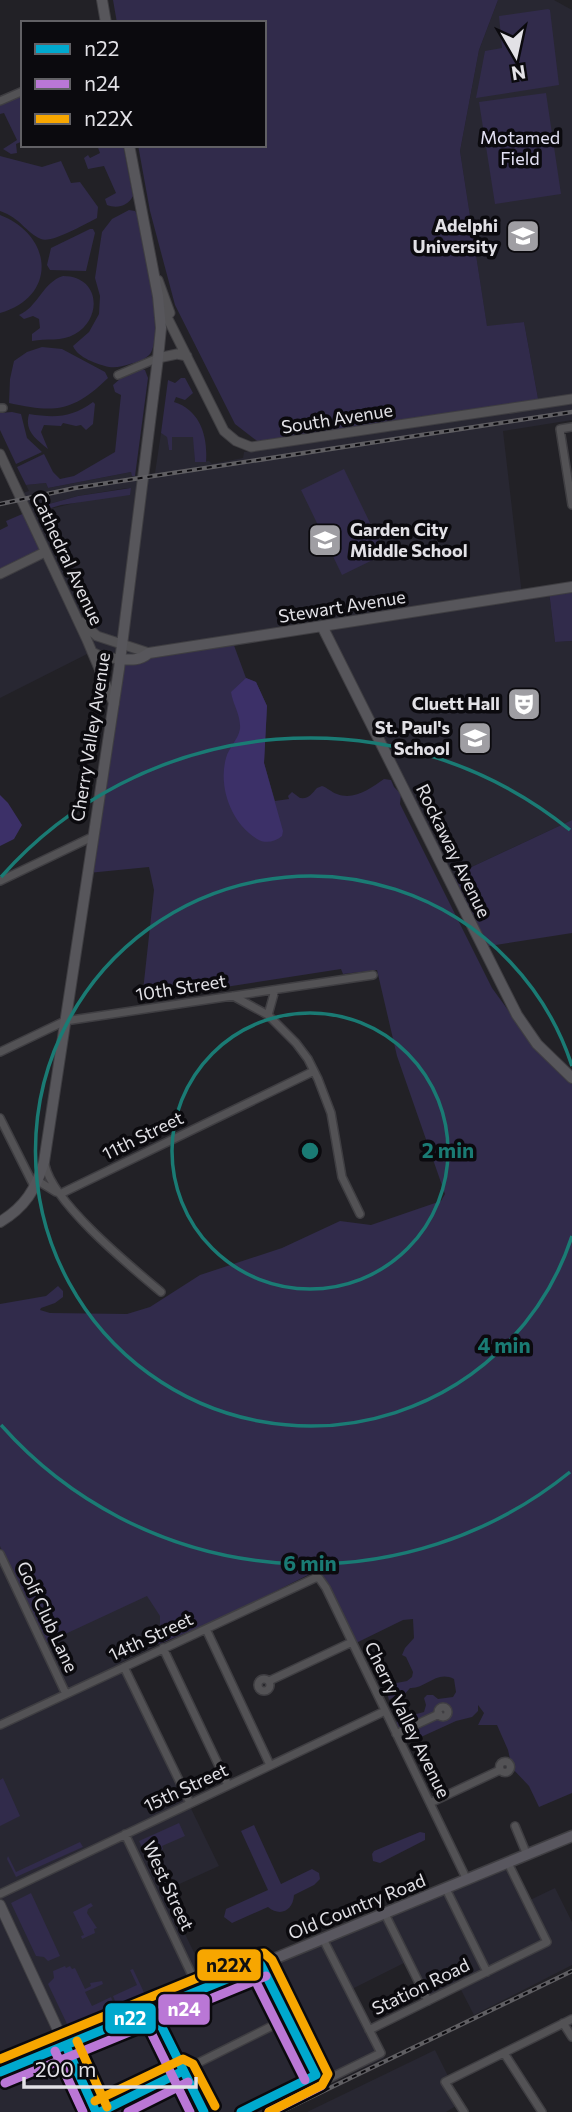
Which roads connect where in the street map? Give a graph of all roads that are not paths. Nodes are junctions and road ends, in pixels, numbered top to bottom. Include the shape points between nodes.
1 (102, 0) edge
2 (106, 21) edge
3 (21, 92) edge
4 (0, 102) edge
5 (130, 147) edge
6 (153, 272) junction
7 (158, 296) junction
8 (179, 341) junction
9 (187, 356) junction
10 (158, 358) junction
11 (118, 375) dead end
12 (572, 399) edge
13 (572, 427) edge
14 (0, 454) edge
15 (572, 505) edge
16 (45, 552) junction
17 (0, 574) edge
18 (572, 587) edge
19 (75, 615) junction
20 (322, 626) junction
21 (121, 645) junction
22 (92, 652) junction
23 (149, 653) junction
24 (120, 659) junction
25 (114, 704) junction
26 (92, 838) junction
27 (0, 881) edge
28 (373, 975) dead end
29 (275, 989) junction
30 (232, 996) junction
31 (268, 1015) junction
32 (65, 1021) junction
33 (0, 1052) edge
34 (314, 1071) junction
35 (572, 1078) edge
36 (0, 1118) edge
37 (44, 1162) junction
38 (37, 1185) junction
39 (60, 1194) junction
40 (360, 1214) dead end
41 (0, 1222) edge
42 (161, 1292) dead end
43 (0, 1553) edge
44 (315, 1578) joint
45 (206, 1629) junction
46 (352, 1642) junction
47 (163, 1648) junction
48 (124, 1667) junction
49 (269, 1682) dead end
50 (66, 1694) junction
51 (385, 1711) junction
52 (439, 1714) dead end
53 (0, 1725) edge
54 (396, 1734) junction
55 (270, 1765) junction
56 (500, 1770) dead end
57 (228, 1785) junction
58 (190, 1803) junction
59 (430, 1803) junction
60 (515, 1826) dead end
61 (125, 1834) junction
62 (572, 1836) edge
63 (527, 1855) junction
64 (508, 1863) junction
65 (467, 1880) junction
66 (446, 1889) junction
67 (0, 1894) edge
68 (0, 1905) edge
69 (385, 1914) junction
70 (323, 1939) junction
71 (261, 1965) junction
72 (487, 1972) junction
73 (199, 1990) junction
74 (428, 2001) junction
75 (153, 2009) junction
76 (288, 2018) junction
77 (572, 2019) edge
78 (564, 2023) junction
79 (369, 2031) junction
80 (572, 2036) edge
81 (66, 2046) junction
82 (505, 2053) junction
83 (183, 2071) junction
84 (0, 2072) edge
85 (112, 2109) edge
86 (98, 2112) edge
87 (204, 2112) edge
88 (464, 2112) edge
89 (542, 2112) edge

1 - 2 main road
3 - 4 street
5 - 6 main road
6 - 7 main road
6 - 8 street
7 - 8 street
7 - 10 main road, Cherry Valley Avenue
8 - 9 street, South Avenue
9 - 10 street
9 - 12 street, South Avenue via 225,431 251,447
10 - 11 street
10 - 21 main road, Cherry Valley Avenue
13 - 15 street via 560,429
14 - 16 street, Cathedral Avenue
16 - 17 street
16 - 19 street, Cathedral Avenue
18 - 20 main road, Stewart Avenue
19 - 21 street via 97,636
19 - 22 street, Cathedral Avenue
20 - 23 main road, Stewart Avenue
20 - 35 main road, Rockaway Avenue via 517,1015 537,1044
21 - 23 street
21 - 24 main road, Cherry Valley Avenue
22 - 24 street, Cathedral Avenue
22 - 25 street
23 - 24 main road, Stewart Avenue via 138,660
24 - 25 main road, Cherry Valley Avenue
25 - 26 main road, Cherry Valley Avenue
26 - 27 street
26 - 32 main road, Cherry Valley Avenue
28 - 29 street, 10th Street
29 - 30 street, 10th Street
29 - 31 street
30 - 31 street
30 - 32 street, 10th Street
31 - 34 street via 296,1043
32 - 33 street, 10th Street
32 - 37 main road, Cherry Valley Avenue
34 - 39 street, 11th Street
34 - 40 street via 331,1113 342,1177
36 - 38 street
37 - 38 main road, Cherry Valley Avenue
37 - 39 street
38 - 39 street
38 - 41 main road via 22,1206
39 - 42 street via 114,1252
43 - 50 street, Golf Club Lane
44 - 45 street, 14th Street
44 - 46 street, Cherry Valley Avenue via 326,1588
45 - 47 street, 14th Street
45 - 55 street
46 - 49 street
46 - 51 street, Cherry Valley Avenue
47 - 48 street, 14th Street
47 - 57 street
48 - 50 street, 14th Street
48 - 58 street
50 - 53 street, 14th Street
51 - 54 street, Cherry Valley Avenue
51 - 55 street, 15th Street
52 - 54 street
54 - 59 street, Cherry Valley Avenue
55 - 57 street, 15th Street
56 - 59 street
57 - 58 street, 15th Street
58 - 61 street, 15th Street
59 - 65 street, Cherry Valley Avenue
60 - 63 street
61 - 67 street, 15th Street
61 - 73 street, West Street
62 - 63 main road, Old Country Road
63 - 64 main road, Old Country Road
64 - 65 main road, Old Country Road
64 - 72 street, Station Road via 547,1942
65 - 66 main road, Old Country Road
66 - 69 main road, Old Country Road
66 - 72 street
68 - 81 main road
69 - 70 main road, Old Country Road
69 - 74 street
70 - 71 main road, Old Country Road
70 - 79 street
71 - 73 main road, Old Country Road
71 - 76 street
72 - 74 street, Station Road
73 - 75 main road, Old Country Road
74 - 79 street, Station Road
75 - 81 main road, Old Country Road
75 - 83 street
76 - 79 street via 320,2083 380,2053
76 - 83 street
77 - 78 street
78 - 80 street
78 - 82 street
81 - 84 main road, Old Country Road
81 - 86 main road
82 - 88 street via 445,2082
82 - 89 street
83 - 85 street
83 - 87 street
85 - 86 street

